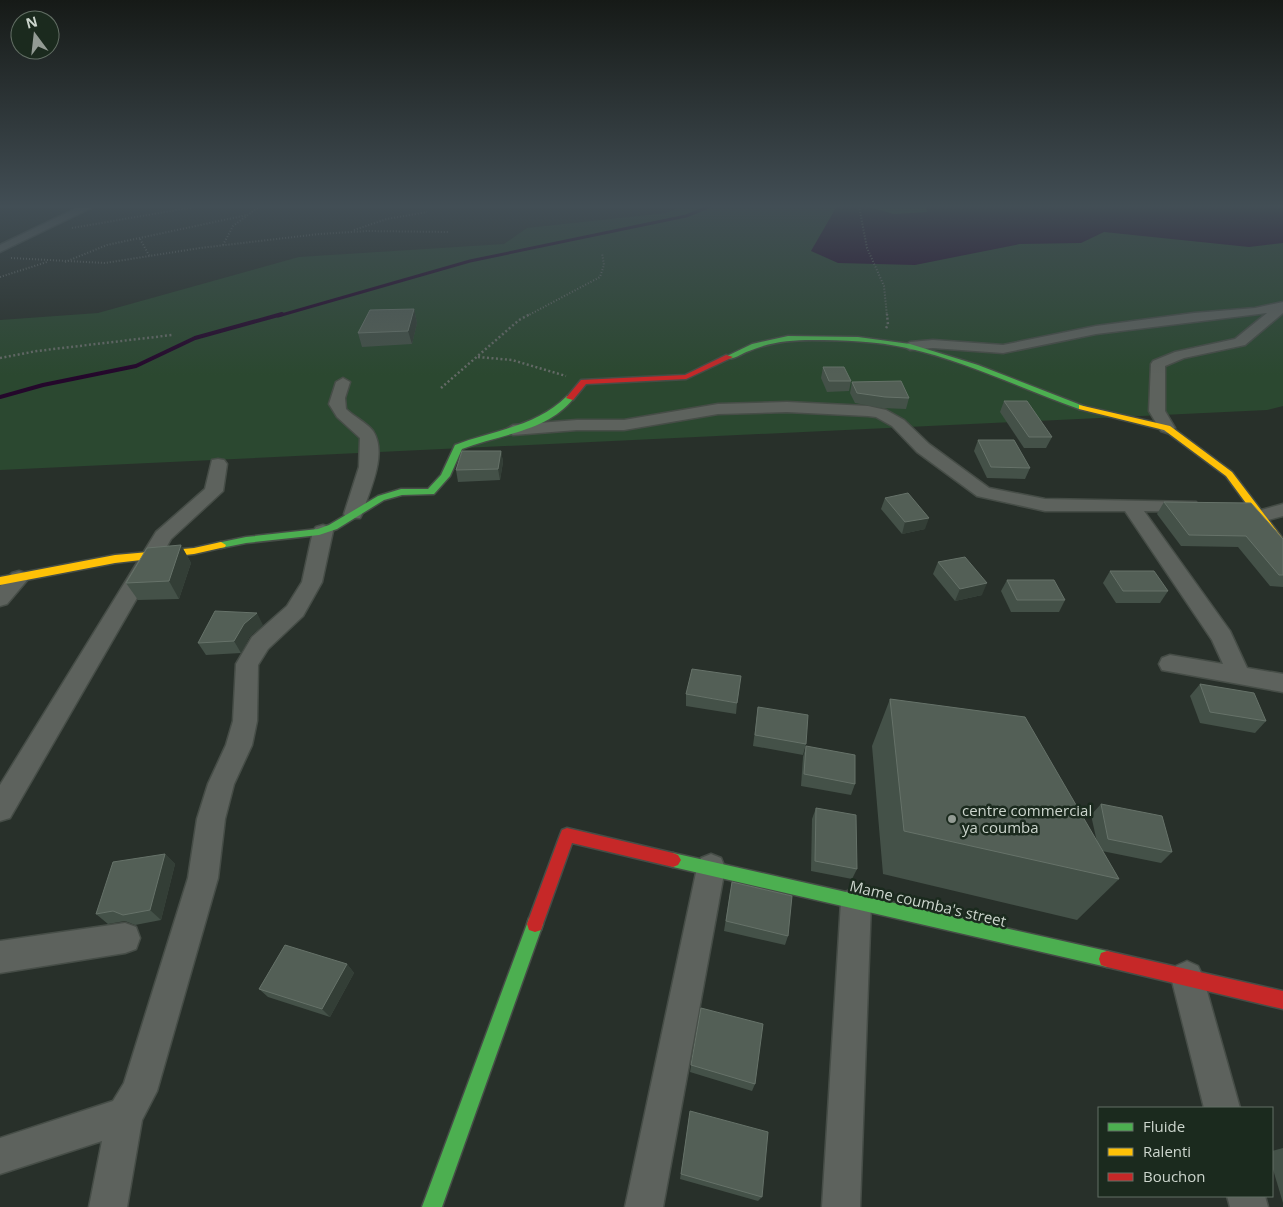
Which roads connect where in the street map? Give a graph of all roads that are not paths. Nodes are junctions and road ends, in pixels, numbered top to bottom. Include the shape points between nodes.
1 (1283, 306) edge
2 (910, 346) junction
3 (343, 382) dead end
4 (1167, 428) junction
5 (513, 430) junction
6 (218, 464) dead end
7 (1131, 506) junction
8 (1206, 506) edge
9 (1235, 506) edge
10 (1283, 510) edge
11 (1257, 511) junction
12 (353, 514) junction
13 (323, 531) junction
14 (1283, 546) edge
15 (154, 556) junction
16 (10, 580) edge
17 (0, 599) edge
18 (1170, 664) dead end
19 (1240, 676) junction
20 (1283, 683) edge
21 (0, 809) edge
22 (710, 868) junction
23 (856, 902) junction
24 (124, 938) dead end
25 (0, 957) edge
26 (1186, 977) junction
27 (1283, 1000) edge
28 (1222, 1107) edge
29 (125, 1115) junction
30 (0, 1156) edge
31 (108, 1207) edge
32 (432, 1207) edge
33 (644, 1207) edge
34 (841, 1207) edge

1 - 2 street via 1096,330 1003,349 933,344
1 - 4 street via 1240,342 1180,355 1158,364 1157,411
2 - 4 street via 1101,414
2 - 5 street via 858,338 773,339 686,377 584,382 557,412 530,426
3 - 12 street via 338,409 365,432 368,439 368,463
4 - 11 street via 1223,468
5 - 7 street via 624,425 718,409 868,410 880,412 898,423 923,448 983,492 1044,505
5 - 12 street via 458,448 445,476 431,492 397,493 373,501
6 - 15 street via 214,491 171,527
7 - 8 street
7 - 19 street via 1222,637
9 - 11 street
10 - 11 street
11 - 14 street
12 - 13 street
13 - 15 street
13 - 29 street via 312,582 294,611 260,643 246,664 245,721 239,745 213,810 202,878 139,1091
15 - 16 street via 82,565
15 - 21 street
16 - 17 street
18 - 19 street
19 - 20 street
22 - 23 street, Mame coumba's street
22 - 32 street, Mame coumba's street via 567,835
22 - 33 street
23 - 26 street, Mame coumba's street
23 - 34 street
24 - 25 street
26 - 27 street, Mame coumba's street
26 - 28 street
29 - 30 street
29 - 31 street

